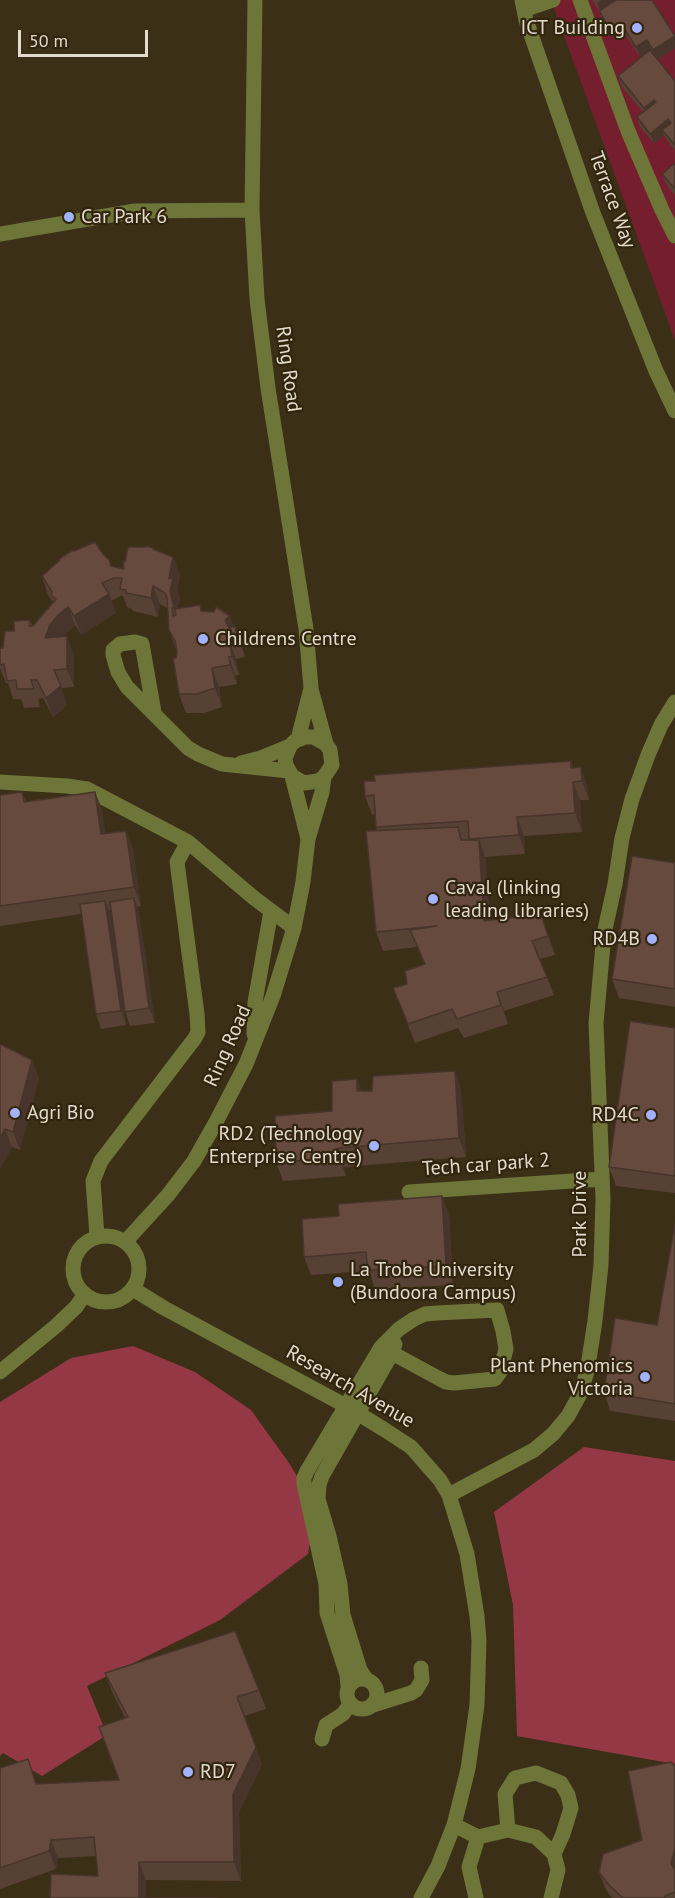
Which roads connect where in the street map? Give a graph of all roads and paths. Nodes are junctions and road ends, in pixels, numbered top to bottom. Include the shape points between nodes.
1 (255, 0) edge
2 (554, 0) edge
3 (580, 0) edge
4 (523, 5) edge
5 (252, 210) junction
6 (0, 234) edge
7 (675, 236) edge
8 (675, 411) edge
9 (311, 688) junction
10 (675, 702) edge
11 (154, 712) dead end
12 (294, 742) junction
13 (326, 744) junction
14 (235, 765) junction
15 (290, 774) junction
16 (324, 777) junction
17 (0, 782) edge
18 (308, 839) junction
19 (188, 842) junction
20 (272, 911) junction
21 (294, 928) junction
22 (253, 1046) junction
23 (602, 1179) junction
24 (409, 1192) dead end
25 (97, 1236) junction
26 (126, 1241) junction
27 (133, 1288) junction
28 (85, 1294) junction
29 (387, 1350) junction
30 (0, 1372) edge
31 (353, 1410) junction
32 (450, 1495) junction
33 (421, 1668) dead end
34 (366, 1679) junction
35 (348, 1686) junction
36 (350, 1704) junction
37 (373, 1705) junction
38 (322, 1739) dead end
39 (454, 1825) junction
40 (508, 1830) junction
41 (478, 1837) junction
42 (554, 1854) junction
43 (421, 1898) edge
44 (476, 1898) edge
45 (551, 1898) edge

1 - 5 street, Ring Road
2 - 4 street
3 - 7 street via 628,131
4 - 8 street, Terrace Way via 593,213
5 - 6 street via 135,211
5 - 9 street, Ring Road via 257,299 306,629
9 - 12 street, Ring Road
9 - 13 street
10 - 23 street, Park Drive via 661,725 632,799 604,934 596,1023
11 - 14 street via 188,748 211,760
12 - 13 street via 313,736
12 - 14 street
12 - 15 street via 285,758
13 - 16 street via 332,765
14 - 15 street
15 - 16 street via 311,783
15 - 18 street, Ring Road
16 - 18 street, Ring Road
17 - 19 street via 87,789
18 - 21 street, Ring Road
19 - 20 street
19 - 25 street via 177,862 198,1032 101,1161 93,1181
20 - 21 street
20 - 22 street via 255,1002
21 - 22 street, Ring Road
22 - 26 street, Ring Road via 194,1161
23 - 24 street, Tech car park 2
23 - 32 street, Park Drive via 599,1290 579,1396 554,1434 534,1450
25 - 26 street
25 - 28 street via 80,1248 72,1267 78,1287
26 - 27 street via 133,1248 140,1269
27 - 28 street via 116,1301 94,1300
27 - 31 street, Research Avenue
28 - 30 street via 56,1326
29 - 29 street via 454,1383 495,1379 505,1356 505,1339 497,1310 425,1314 399,1329
29 - 31 street
31 - 32 street, Research Avenue via 411,1447
31 - 34 street via 322,1476 318,1498 340,1584 343,1615
31 - 35 street via 318,1450 304,1478 326,1584 327,1613
32 - 39 street, Research Avenue via 467,1554 479,1641 473,1742
33 - 37 street via 422,1680 411,1694
34 - 35 street
34 - 37 street via 377,1690
35 - 36 street via 346,1696
36 - 37 street via 359,1709
36 - 38 street via 326,1725
39 - 41 street
39 - 43 street, Research Avenue
40 - 41 street
40 - 42 street via 536,1837
40 - 42 street via 505,1794 515,1778 536,1773 561,1783 571,1808
41 - 44 street via 469,1867
42 - 45 street via 558,1870

